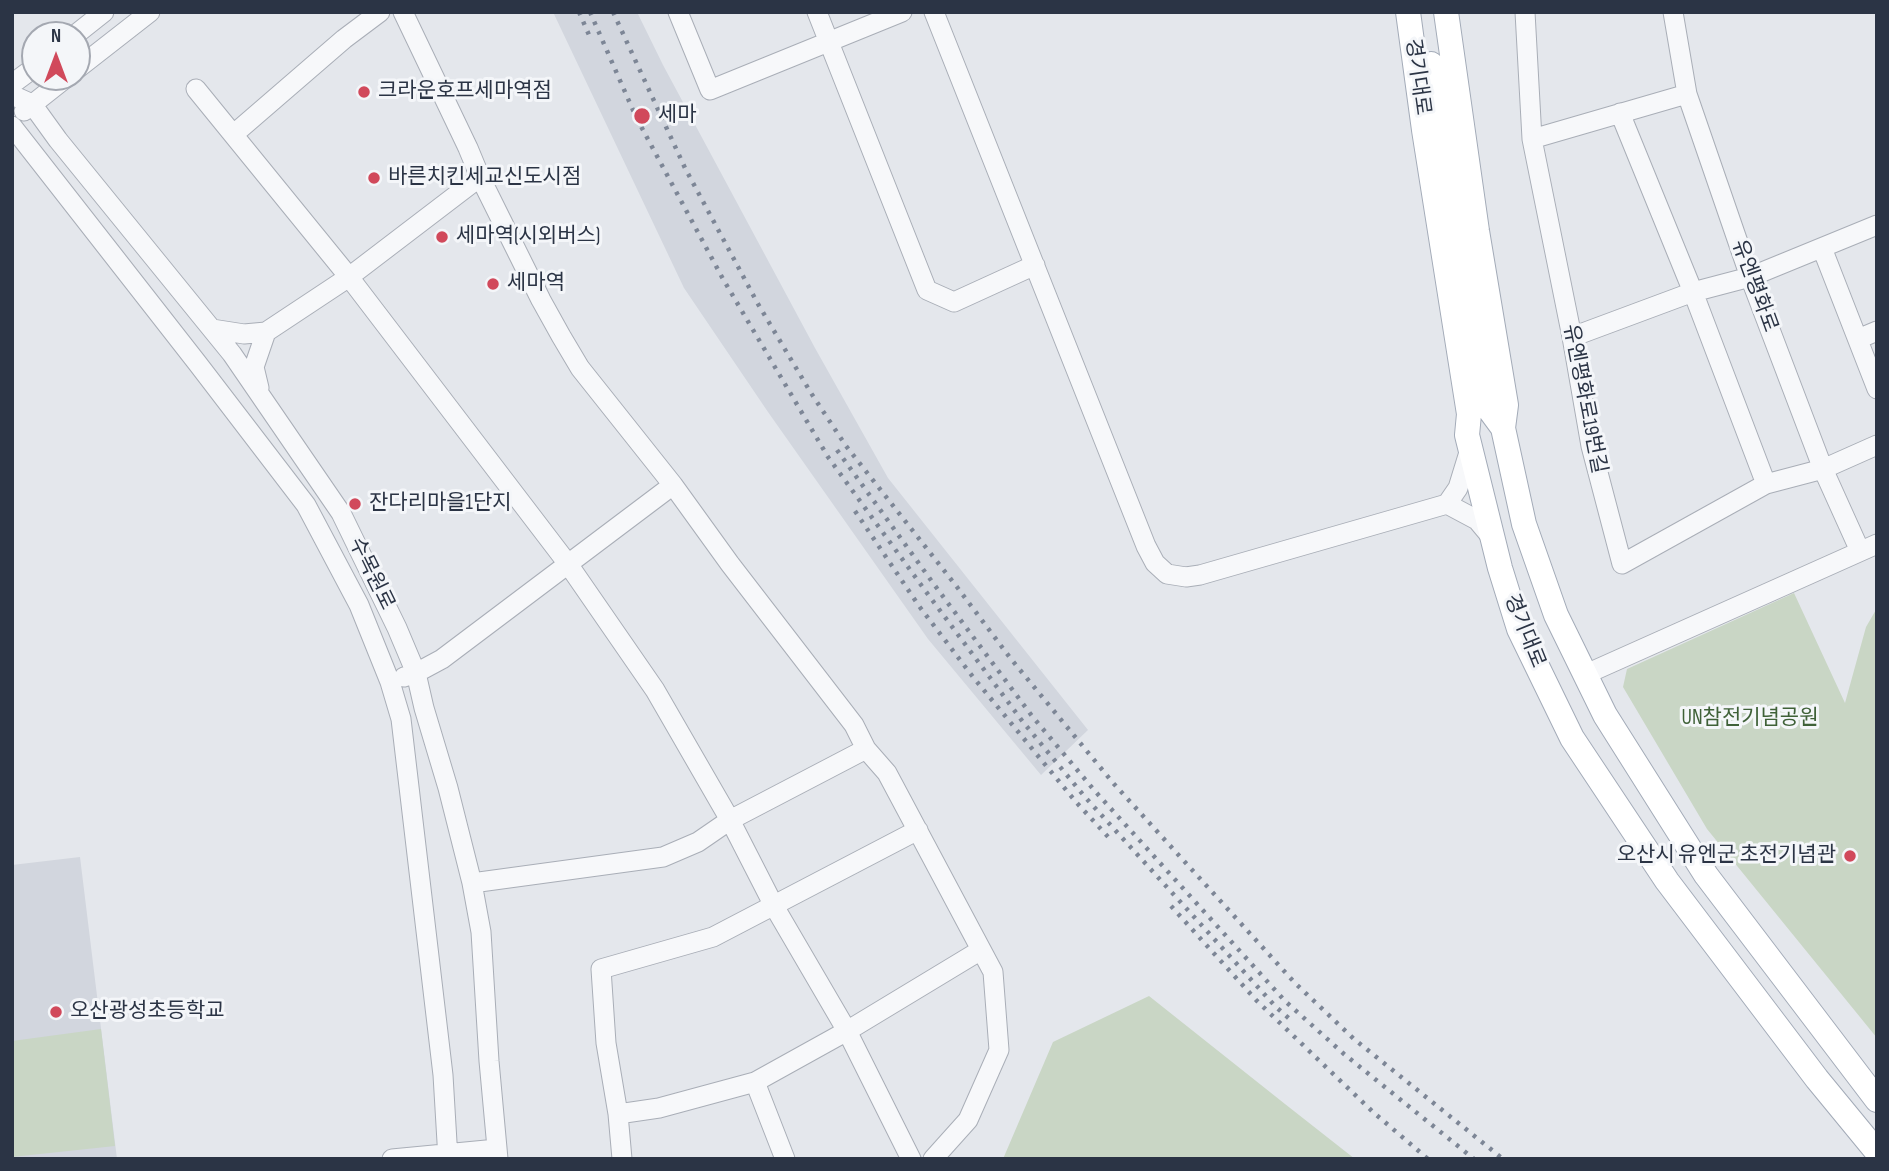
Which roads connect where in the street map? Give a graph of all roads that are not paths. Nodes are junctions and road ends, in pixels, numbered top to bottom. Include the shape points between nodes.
1 (150, 12) edge
2 (380, 12) edge
3 (403, 12) edge
4 (678, 12) edge
5 (817, 12) edge
6 (902, 12) edge
7 (934, 12) edge
8 (1391, 12) edge
9 (1408, 12) edge
10 (1425, 12) edge
11 (1446, 12) edge
12 (1525, 12) edge
13 (1672, 12) edge
14 (829, 42) junction
15 (91, 58) edge
16 (196, 89) dead end
17 (49, 91) edge
18 (1687, 94) junction
19 (12, 95) edge
20 (32, 104) junction
21 (1620, 113) junction
22 (12, 120) edge
23 (12, 126) edge
24 (234, 134) junction
25 (1532, 139) junction
26 (480, 177) junction
27 (1877, 225) edge
28 (1822, 247) junction
29 (1035, 265) junction
30 (349, 277) junction
31 (1750, 277) junction
32 (1693, 292) junction
33 (212, 329) junction
34 (1877, 331) edge
35 (266, 332) junction
36 (1572, 337) junction
37 (1858, 339) junction
38 (1877, 389) edge
39 (260, 395) junction
40 (1503, 428) junction
41 (1468, 442) junction
42 (1877, 445) edge
43 (1823, 470) junction
44 (1766, 484) junction
45 (673, 485) junction
46 (1447, 504) junction
47 (1492, 538) junction
48 (1868, 547) edge
49 (568, 564) junction
50 (416, 673) junction
51 (1584, 675) junction
52 (390, 682) junction
53 (866, 749) junction
54 (730, 820) junction
55 (918, 830) junction
56 (472, 883) junction
57 (774, 906) junction
58 (981, 950) junction
59 (847, 1031) junction
60 (755, 1082) junction
61 (1877, 1100) edge
62 (618, 1114) junction
63 (1877, 1152) edge
64 (498, 1154) edge
65 (447, 1156) edge
66 (392, 1159) edge
67 (622, 1159) edge
68 (785, 1159) edge
69 (911, 1159) edge
70 (933, 1159) edge

1 - 15 street
2 - 24 street
3 - 26 street
4 - 14 street via 710,90
5 - 14 street
6 - 14 street
7 - 29 street
8 - 41 main road via 1455,416
9 - 41 main road, 경기대로 via 1469,414
10 - 40 main road, 경기대로 via 1489,409
11 - 40 main road via 1506,405
12 - 25 street, 유엔평화로19번길
13 - 18 street, 유엔평화로
14 - 29 street via 927,290 954,302
16 - 24 street
17 - 20 street
18 - 21 street
18 - 31 street, 유엔평화로
19 - 20 street, 수목원로
20 - 22 street
20 - 33 street, 수목원로
21 - 25 street
21 - 32 street
23 - 52 street, 수목원로 via 306,505 359,605
24 - 30 street
25 - 36 street, 유엔평화로19번길
26 - 30 street
26 - 45 street via 580,368
27 - 28 street
28 - 31 street
28 - 37 street
29 - 46 street via 1146,546 1167,574 1200,575
30 - 35 street
30 - 49 street
31 - 32 street
31 - 43 street, 유엔평화로
32 - 36 street
32 - 44 street
33 - 35 street
33 - 39 street, 수목원로
34 - 37 street
35 - 39 street via 254,367
36 - 44 street, 유엔평화로19번길 via 1591,446 1622,564
37 - 38 street
39 - 50 street, 수목원로 via 341,513
40 - 51 main road, 경기대로 via 1524,524 1556,615
41 - 46 street via 1458,488
41 - 47 main road, 경기대로
42 - 43 street, 유엔평화로19번길
43 - 44 street, 유엔평화로19번길
43 - 48 street, 유엔평화로
45 - 49 street
45 - 53 street via 855,725
46 - 47 street via 1477,520
47 - 63 main road, 경기대로 via 1520,629 1572,738 1667,881
48 - 51 street
49 - 50 street via 442,659
49 - 54 street via 655,690
50 - 52 street
50 - 56 street, 수목원로
51 - 61 main road, 경기대로 via 1706,875
52 - 65 street, 수목원로 via 401,719 443,1074
53 - 54 street
53 - 55 street via 887,773
54 - 56 street via 698,842 663,857
54 - 57 street
55 - 57 street
55 - 58 street
56 - 64 street, 수목원로 via 481,932
57 - 59 street
57 - 62 street via 713,937 601,969 606,1043
58 - 59 street
58 - 70 street via 993,972 999,1050 968,1120
59 - 60 street
59 - 69 street
60 - 62 street
60 - 68 street
62 - 67 street
64 - 65 street
65 - 66 street

